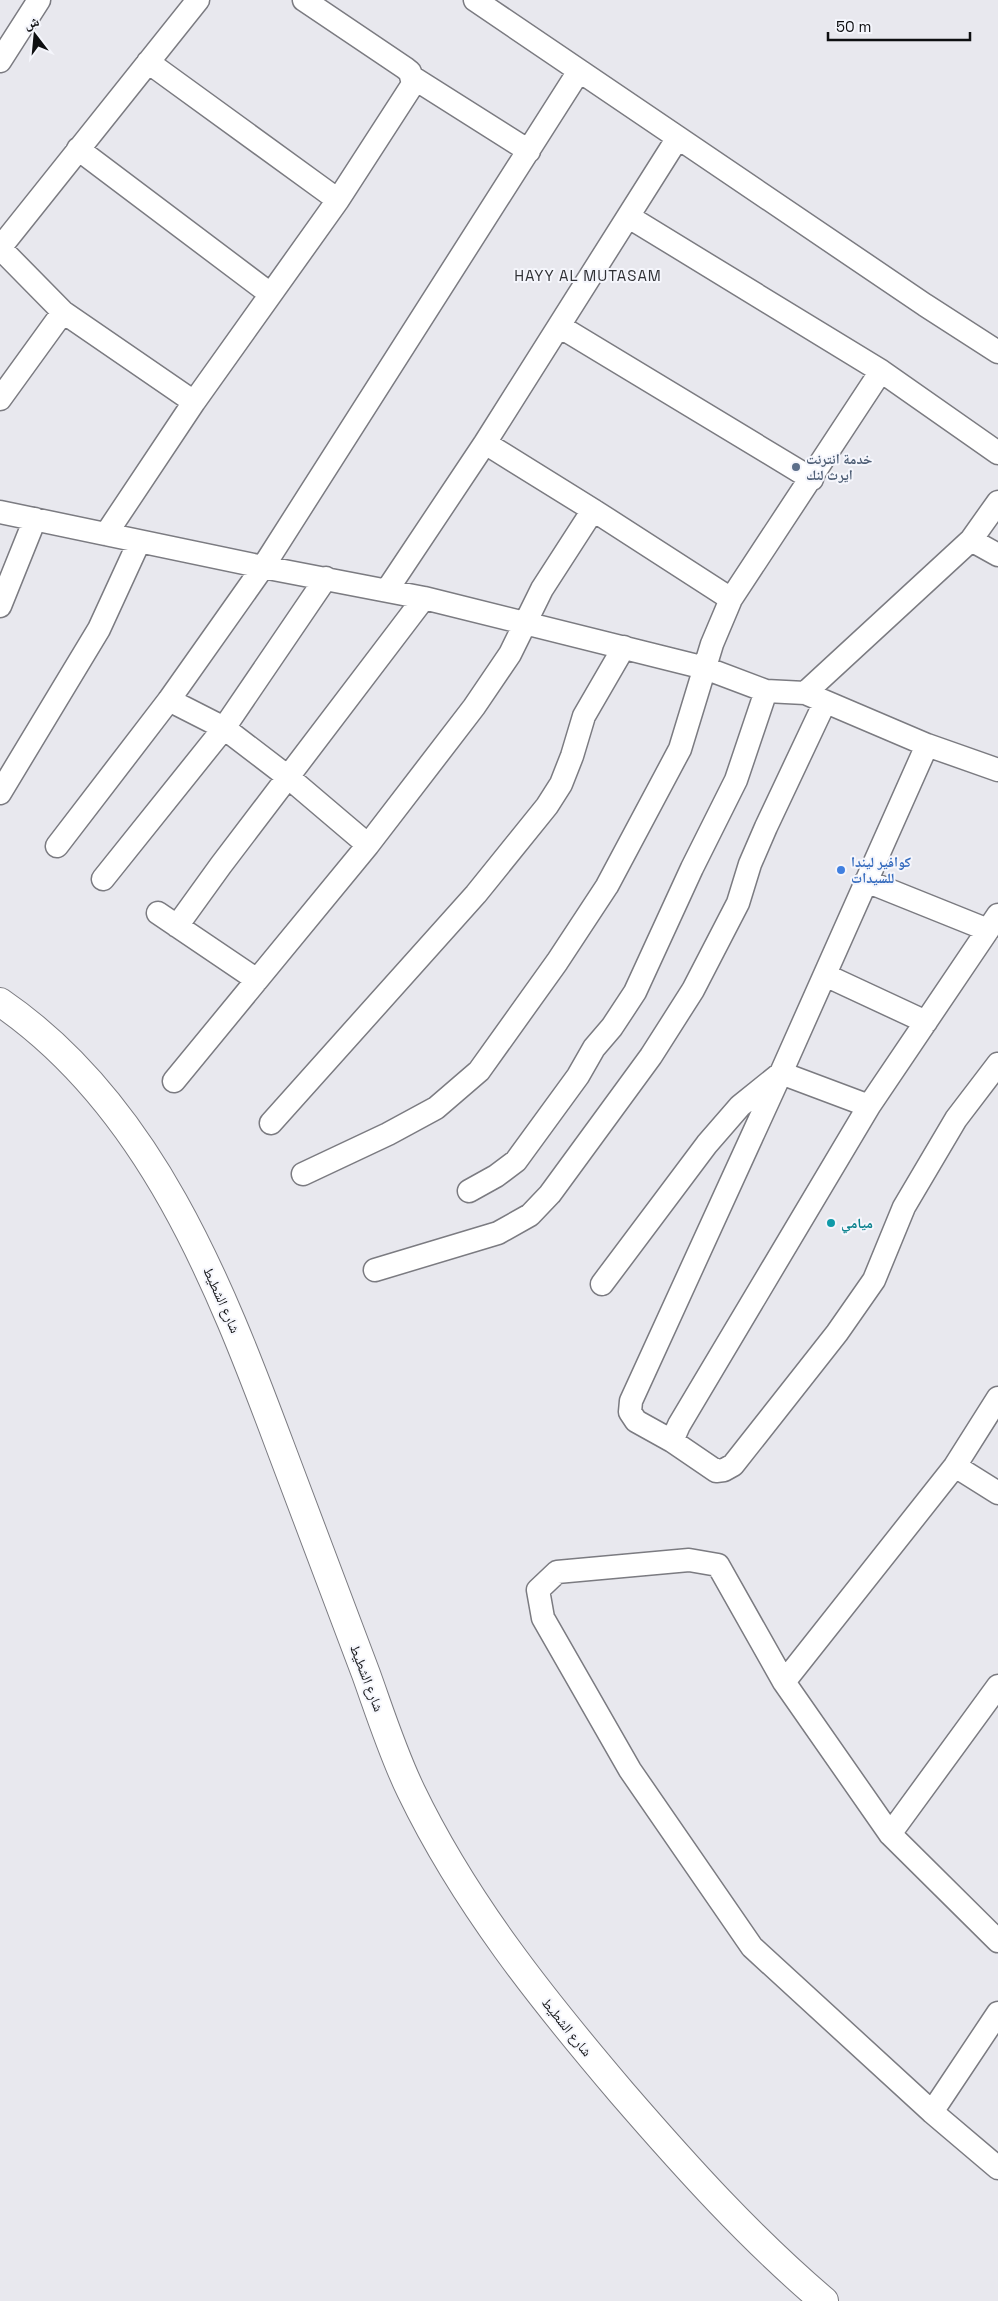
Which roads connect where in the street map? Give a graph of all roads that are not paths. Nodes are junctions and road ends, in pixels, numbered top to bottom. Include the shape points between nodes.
1 (40, 0) edge
2 (198, 0) edge
3 (304, 0) edge
4 (475, 0) edge
5 (0, 61) edge
6 (148, 62) junction
7 (579, 71) junction
8 (412, 77) junction
9 (677, 139) junction
10 (78, 149) junction
11 (528, 151) junction
12 (338, 200) junction
13 (629, 217) junction
14 (0, 248) edge
15 (269, 293) junction
16 (63, 312) junction
17 (559, 326) junction
18 (998, 352) edge
19 (881, 371) junction
20 (0, 399) edge
21 (194, 402) junction
22 (485, 443) junction
23 (998, 452) edge
24 (812, 479) junction
25 (998, 502) edge
26 (593, 510) junction
27 (0, 512) edge
28 (35, 519) junction
29 (106, 534) junction
30 (971, 540) junction
31 (139, 542) junction
32 (998, 555) edge
33 (263, 567) junction
34 (326, 578) junction
35 (387, 590) junction
36 (424, 598) junction
37 (731, 600) junction
38 (0, 606) edge
39 (527, 622) junction
40 (624, 647) junction
41 (705, 668) junction
42 (766, 691) junction
43 (805, 693) junction
44 (169, 700) junction
45 (825, 702) junction
46 (224, 728) junction
47 (927, 745) junction
48 (998, 770) edge
49 (288, 777) junction
50 (0, 792) edge
51 (368, 844) junction
52 (57, 846) dead end
53 (103, 879) dead end
54 (866, 882) junction
55 (158, 913) dead end
56 (993, 922) edge
57 (177, 926) junction
58 (825, 975) junction
59 (257, 980) junction
60 (0, 1002) edge
61 (926, 1022) junction
62 (998, 1064) edge
63 (781, 1073) junction
64 (174, 1081) dead end
65 (869, 1106) junction
66 (271, 1123) dead end
67 (302, 1174) dead end
68 (469, 1191) dead end
69 (375, 1270) dead end
70 (602, 1284) dead end
71 (998, 1398) edge
72 (672, 1441) junction
73 (955, 1466) junction
74 (998, 1493) edge
75 (784, 1682) junction
76 (998, 1686) edge
77 (890, 1834) junction
78 (998, 1941) edge
79 (998, 2013) edge
80 (932, 2112) junction
81 (998, 2168) edge
82 (824, 2301) edge

1 - 5 street
2 - 6 street
3 - 8 street via 406,68
4 - 7 street
6 - 10 street
6 - 12 street
7 - 9 street
7 - 11 street
8 - 11 street
8 - 12 street via 410,92
9 - 13 street
9 - 18 street
10 - 14 street
10 - 15 street
11 - 33 street
12 - 15 street
13 - 17 street
13 - 19 street
14 - 16 street
15 - 21 street
16 - 20 street
16 - 21 street
17 - 22 street
17 - 24 street
19 - 23 street
19 - 24 street
21 - 29 street
22 - 26 street
22 - 35 street
24 - 37 street
25 - 30 street
26 - 37 street
26 - 39 street via 542,589
27 - 28 street
28 - 29 street
28 - 38 street
29 - 31 street
30 - 32 street
30 - 43 street
31 - 33 street
31 - 50 street via 99,629
33 - 34 street
33 - 44 street
34 - 35 street
34 - 46 street
35 - 36 street
36 - 39 street
36 - 49 street
37 - 41 street
39 - 40 street
39 - 51 street via 510,654 474,707
40 - 41 street
40 - 66 street via 584,716 561,784 547,806 476,894
41 - 42 street
41 - 67 street via 680,749 607,886 479,1071 436,1108
42 - 43 street
42 - 68 street via 736,780 636,992 516,1161
43 - 45 street
44 - 46 street
44 - 52 street
45 - 47 street
45 - 69 street via 750,864 738,903 693,990 651,1056 550,1194 530,1215 498,1233
46 - 49 street
46 - 53 street
47 - 48 street
47 - 54 street
49 - 51 street
49 - 57 street
51 - 59 street
54 - 56 street
54 - 58 street
55 - 57 street
56 - 61 street
57 - 59 street
58 - 61 street
58 - 63 street
59 - 64 street
60 - 82 main road, شارع الشطيط via 51,1041 111,1107 161,1181 200,1253 244,1350 409,1787 462,1884 530,1980 682,2163 758,2242
61 - 65 street
62 - 72 street via 956,1119 904,1207 874,1280 837,1333 733,1465 716,1471
63 - 65 street
63 - 70 street via 740,1106
63 - 72 street via 631,1401 630,1412 636,1421
65 - 72 street
71 - 73 street
73 - 74 street
73 - 75 street
75 - 77 street
75 - 80 street via 718,1565 689,1560 557,1572 538,1590 543,1618 630,1770 752,1947
76 - 77 street
77 - 78 street
79 - 80 street
80 - 81 street

